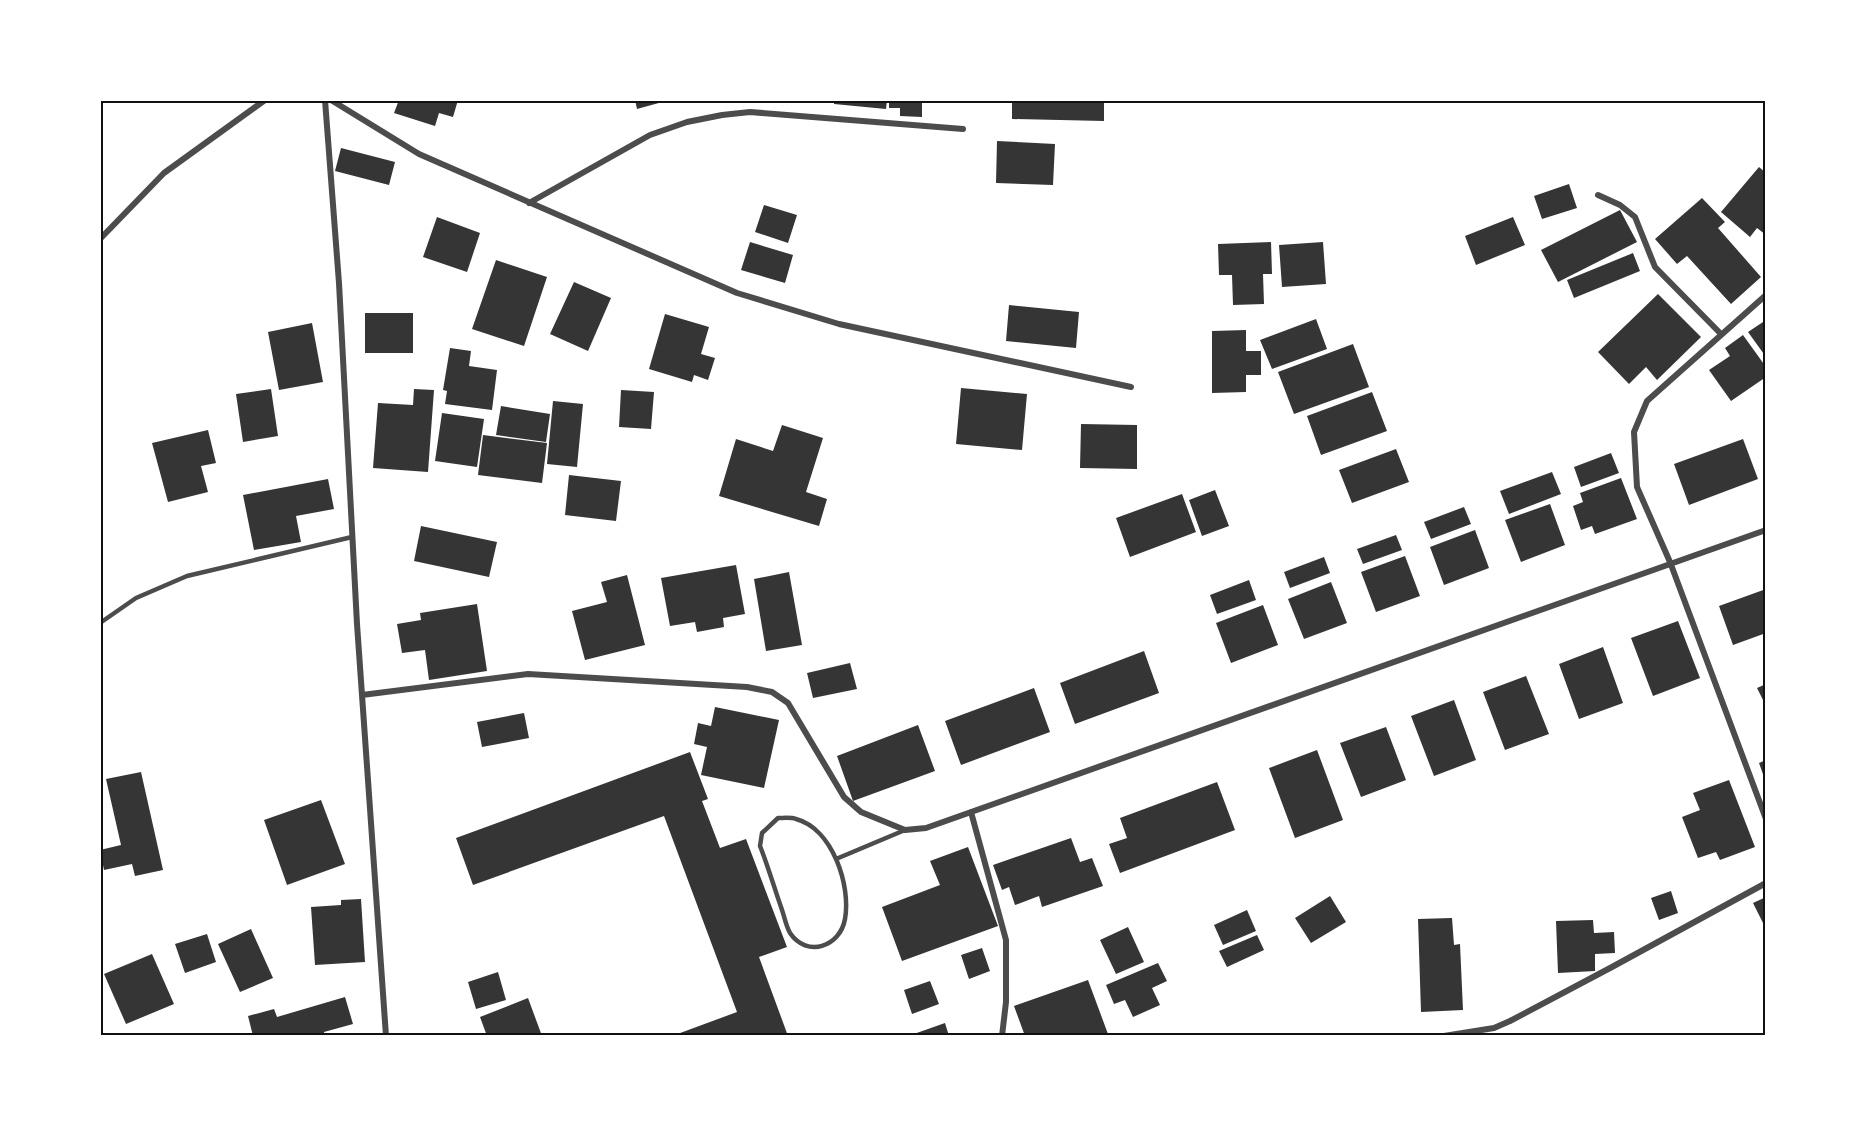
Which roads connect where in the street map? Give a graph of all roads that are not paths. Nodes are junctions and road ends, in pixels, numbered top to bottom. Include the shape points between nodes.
1 (265, 100) edge
2 (325, 100) edge
3 (331, 100) edge
4 (963, 129) dead end
5 (1598, 195) dead end
6 (530, 203) junction
7 (100, 239) edge
8 (1766, 295) edge
9 (1721, 334) junction
10 (1131, 387) dead end
11 (1766, 530) edge
12 (352, 537) junction
13 (1670, 562) junction
14 (100, 623) edge
15 (362, 695) junction
16 (971, 812) junction
17 (1766, 819) edge
18 (905, 831) junction
19 (836, 859) junction
20 (1766, 883) edge
21 (386, 1035) edge
22 (1002, 1035) edge
23 (1444, 1035) edge

1 - 7 street via 164,173
2 - 12 street
3 - 6 street via 419,154
4 - 6 street via 750,112 722,115 651,135
5 - 9 street via 1635,217 1655,267
6 - 10 street via 737,293 816,318
8 - 9 street
9 - 13 street via 1647,401 1634,432 1637,487
11 - 13 street
12 - 14 lane via 187,576 136,598
12 - 15 street
13 - 16 street
13 - 17 street
15 - 18 street via 528,674 747,687 772,692 788,703 844,797 861,812
15 - 21 street
16 - 18 street
16 - 22 street via 1006,940
18 - 19 lane
19 - 19 lane via 845,893 845,921 823,947 800,945 789,932 760,846 762,833 778,818 796,818 823,836
20 - 23 street via 1510,1021 1494,1028

